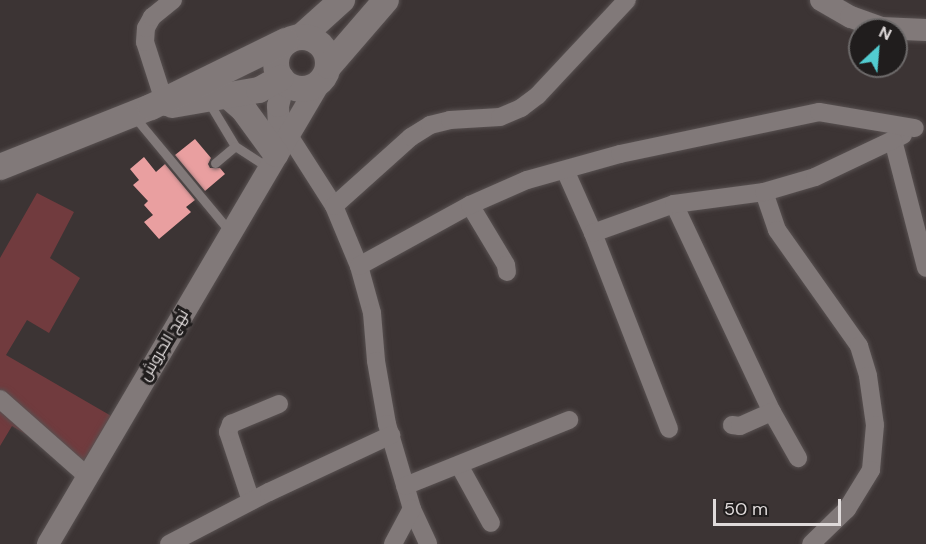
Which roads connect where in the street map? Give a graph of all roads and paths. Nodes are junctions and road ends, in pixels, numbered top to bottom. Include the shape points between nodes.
1 (173, 0) edge
2 (342, 0) edge
3 (386, 0) edge
4 (627, 0) edge
5 (821, 0) edge
6 (926, 29) edge
7 (294, 39) junction
8 (324, 74) junction
9 (282, 80) junction
10 (217, 97) junction
11 (153, 106) junction
12 (921, 125) edge
13 (893, 140) junction
14 (235, 146) junction
15 (278, 147) junction
16 (1, 161) edge
17 (215, 163) dead end
18 (565, 170) junction
19 (764, 192) junction
20 (674, 204) junction
21 (470, 205) junction
22 (334, 206) junction
23 (230, 232) junction
24 (593, 233) junction
25 (359, 266) junction
26 (926, 268) edge
27 (507, 272) dead end
28 (0, 399) edge
29 (279, 404) dead end
30 (772, 412) junction
31 (569, 420) dead end
32 (732, 424) dead end
33 (669, 429) dead end
34 (391, 435) junction
35 (798, 458) dead end
36 (459, 465) junction
37 (87, 476) junction
38 (405, 486) junction
39 (251, 501) junction
40 (412, 509) junction
41 (491, 524) dead end
42 (48, 544) edge
43 (170, 544) edge
44 (393, 544) edge
45 (428, 544) edge
46 (812, 544) edge

1 - 11 street via 152,17 146,28
2 - 7 main road
3 - 8 main road
4 - 22 street via 538,95 521,108 500,117 430,125 411,137
5 - 6 street via 881,28
7 - 8 main road via 313,38 322,45 328,55
7 - 9 main road via 280,47 276,63
7 - 11 main road
8 - 9 main road via 306,89
8 - 15 street, نهج الحروش
9 - 10 main road via 259,90
9 - 15 street
10 - 11 main road
10 - 14 lane
10 - 15 main road
11 - 16 main road
11 - 23 lane via 191,182
12 - 13 street
12 - 18 street via 819,112 620,154
13 - 19 street via 814,177
13 - 26 street
14 - 15 lane
14 - 17 lane
15 - 22 street
15 - 23 street, نهج الحروش
18 - 21 street via 527,180
18 - 24 street
19 - 20 street
19 - 46 street via 777,230 859,346 875,424 871,470 847,508
20 - 24 street
20 - 30 street
21 - 25 street
21 - 27 street
22 - 25 street
23 - 37 street, نهج الحروش
24 - 33 street
25 - 34 street via 372,313 376,361
28 - 37 street
29 - 39 street via 231,424 228,432
30 - 32 street via 740,426
30 - 35 street
31 - 36 street
34 - 38 street
34 - 39 street
36 - 38 street
36 - 41 street
37 - 42 street, نهج الحروش
38 - 40 street
39 - 43 street
40 - 44 street
40 - 45 street

